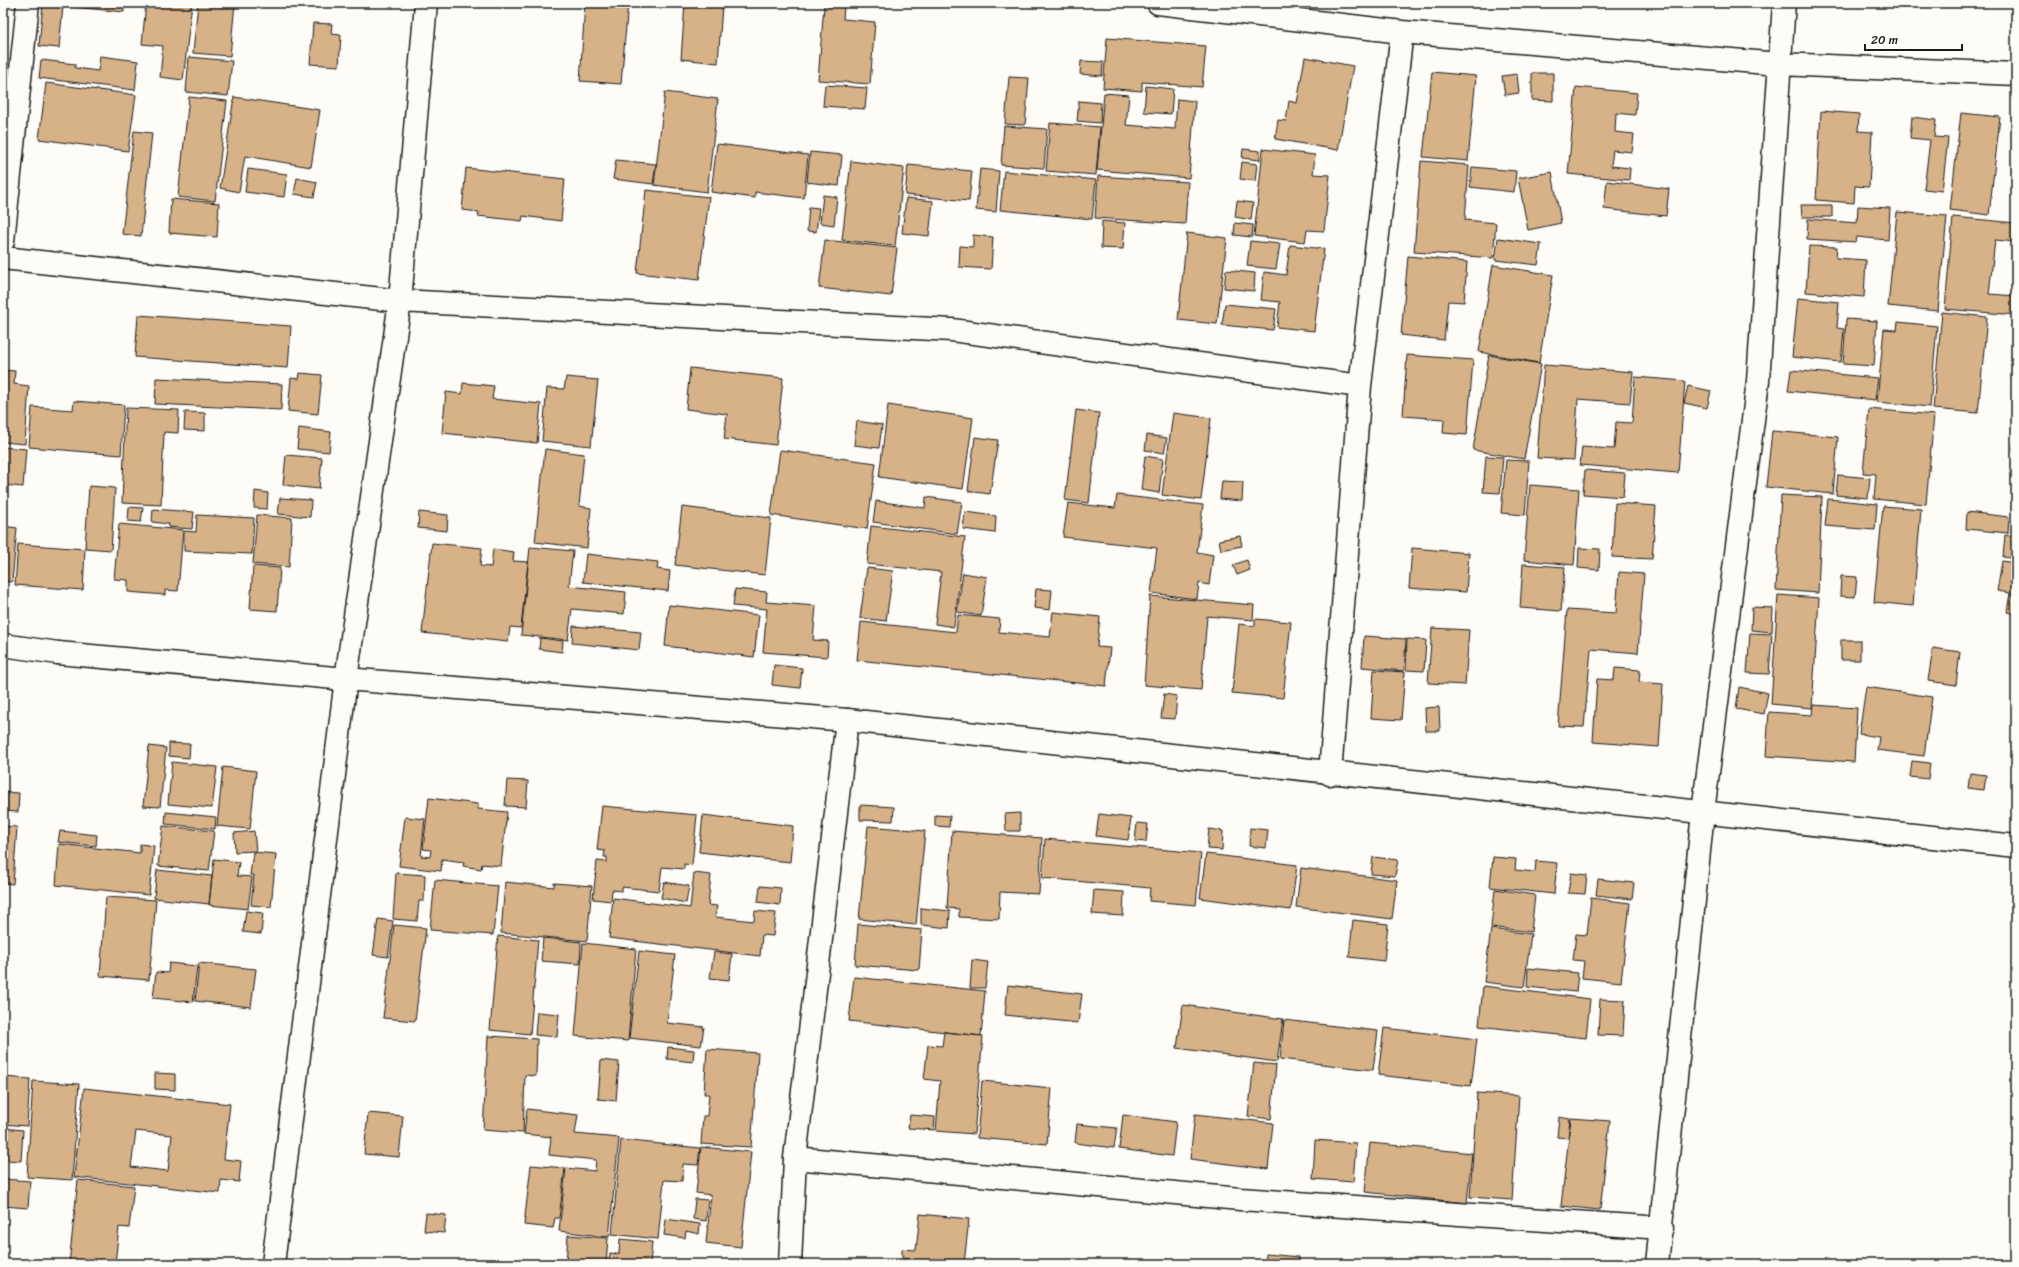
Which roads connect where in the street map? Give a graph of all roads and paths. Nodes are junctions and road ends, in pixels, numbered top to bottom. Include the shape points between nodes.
1 (28, 3) edge
2 (426, 3) edge
3 (1158, 3) edge
4 (1784, 3) edge
5 (1402, 32) junction
6 (1779, 64) junction
7 (2016, 74) edge
8 (3, 241) edge
9 (3, 258) edge
10 (400, 301) junction
11 (1360, 386) junction
12 (3, 645) edge
13 (346, 679) junction
14 (847, 720) junction
15 (1330, 774) junction
16 (1703, 812) junction
17 (2016, 846) edge
18 (795, 1158) junction
19 (1662, 1228) junction
20 (273, 1264) edge
21 (790, 1264) edge
22 (1657, 1264) edge

1 - 8 street
2 - 10 street
3 - 5 street
4 - 6 street
5 - 6 street
5 - 11 street
6 - 7 street
6 - 16 street via 1758,380
9 - 10 street
10 - 11 street via 952,330
10 - 13 street
11 - 15 street
12 - 13 street via 58,653
13 - 14 street
13 - 20 street
14 - 15 street
14 - 18 street
15 - 16 street
16 - 17 street
16 - 19 street
18 - 19 street via 1240,1198
18 - 21 street
19 - 22 street

